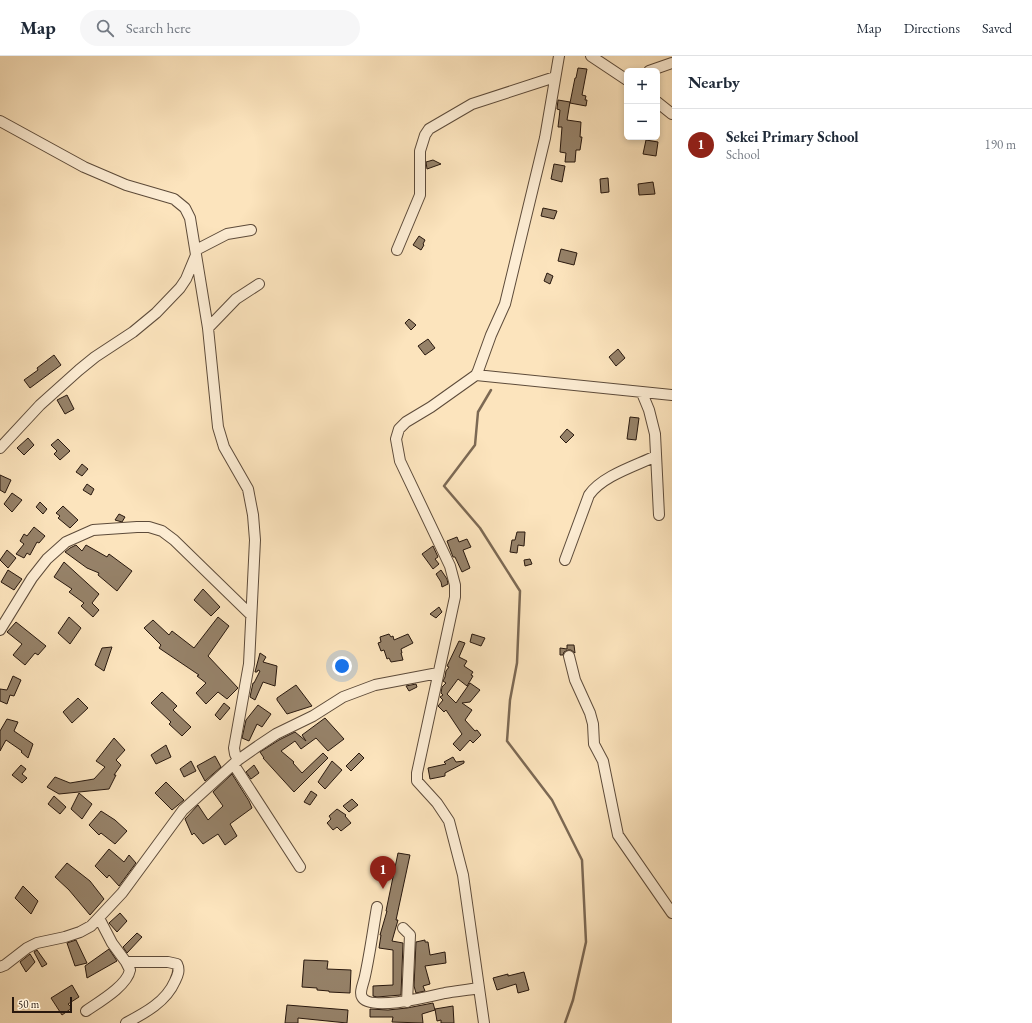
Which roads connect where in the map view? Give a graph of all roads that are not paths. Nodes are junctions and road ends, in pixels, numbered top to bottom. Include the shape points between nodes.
1 (559, 56) edge
2 (591, 56) edge
3 (672, 63) edge
4 (658, 68) edge
5 (555, 77) junction
6 (624, 78) edge
7 (660, 104) edge
8 (672, 114) edge
9 (0, 121) edge
10 (251, 230) dead end
11 (397, 250) dead end
12 (196, 252) junction
13 (259, 284) dead end
14 (208, 328) junction
15 (476, 375) junction
16 (642, 393) junction
17 (672, 395) edge
18 (0, 448) edge
19 (656, 456) junction
20 (659, 515) dead end
21 (565, 560) dead end
22 (251, 615) junction
23 (0, 630) edge
24 (569, 656) dead end
25 (438, 673) junction
26 (236, 763) junction
27 (300, 866) dead end
28 (377, 907) dead end
29 (672, 913) edge
30 (99, 918) junction
31 (403, 928) dead end
32 (126, 962) junction
33 (0, 967) edge
34 (479, 988) junction
35 (407, 1002) junction
36 (86, 1012) dead end
37 (126, 1023) edge
38 (484, 1023) edge

1 - 5 street
2 - 6 street
3 - 4 street
5 - 11 street via 472,104 429,129 420,151 420,195
5 - 15 street via 545,138 505,304
7 - 8 street
9 - 12 street via 84,167 126,185 180,203 190,218
10 - 12 street via 227,234
12 - 14 street
12 - 18 street via 186,279 156,313 74,374 40,404
13 - 14 street via 236,299
14 - 22 street via 218,427 224,447 248,489 253,515 255,540
15 - 16 street
15 - 25 street via 406,422 399,429 396,439 400,461 450,566 455,585 454,605
16 - 17 street
16 - 19 street via 652,421
19 - 20 street
19 - 21 street via 593,489
22 - 23 street via 162,531 149,527 119,528 93,530 66,542 47,559 32,578
22 - 26 street via 249,664 234,748
24 - 29 street via 575,680 590,713 594,744 603,761 618,835
25 - 26 street via 375,685 343,697 313,716 276,734
25 - 34 street via 417,780 437,802 449,821 463,875
26 - 27 street
26 - 30 street via 183,810 131,881
28 - 35 street via 362,997 365,1001 379,1003
30 - 32 street
30 - 33 street via 80,932 37,942
31 - 35 street via 410,935
32 - 36 street via 130,970 127,977
32 - 37 street via 174,963 178,966 179,974 164,998
34 - 35 street
34 - 38 street

